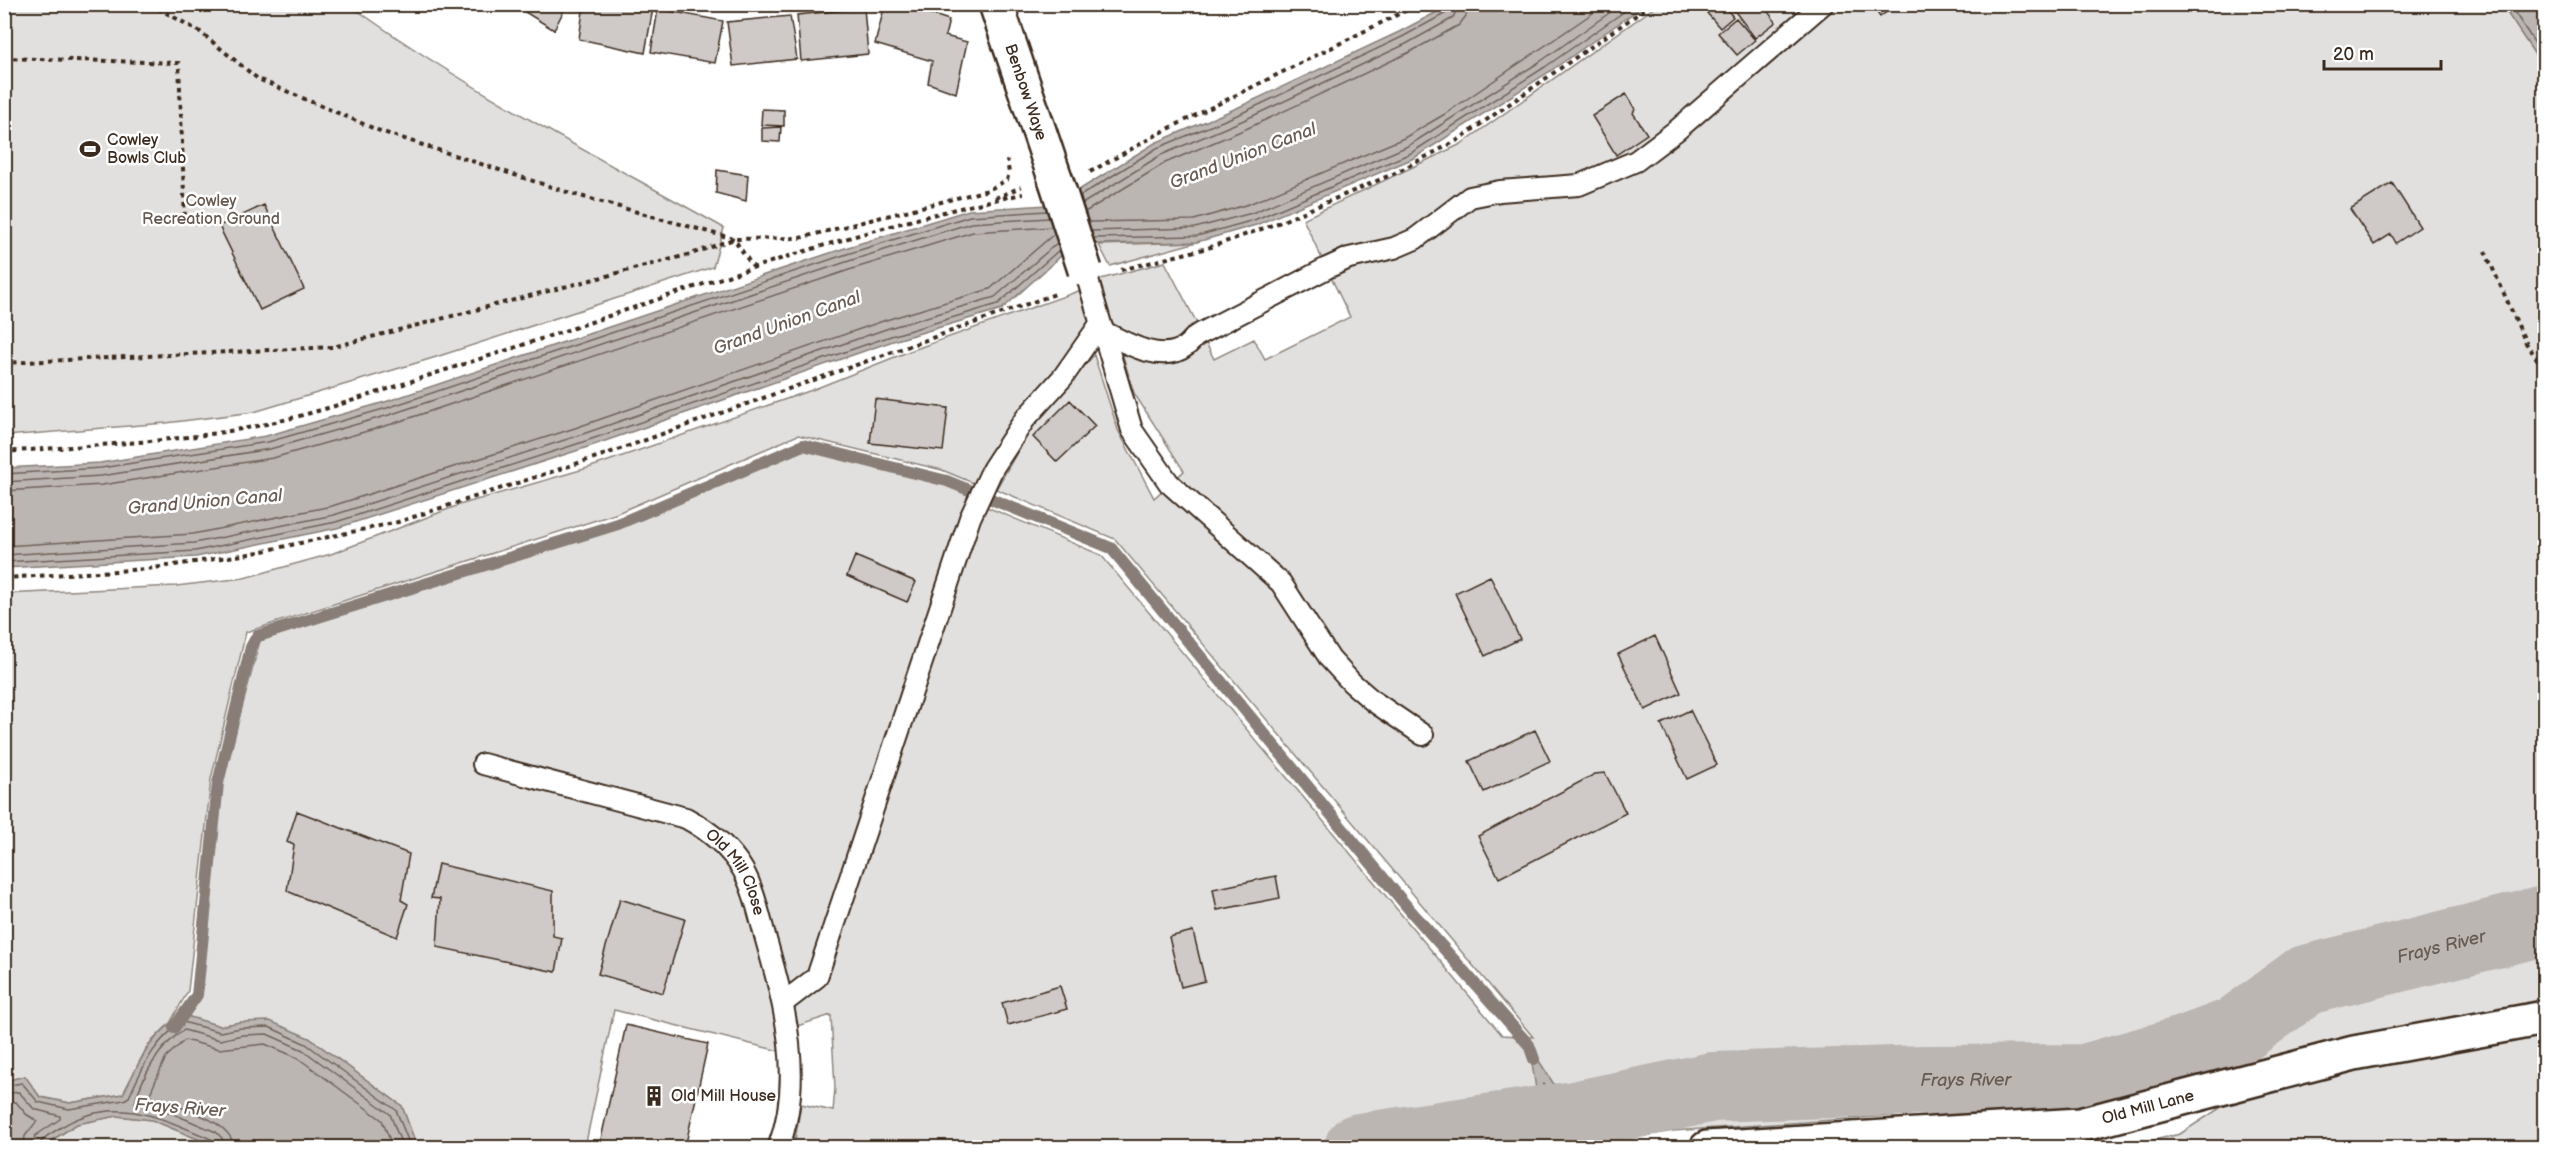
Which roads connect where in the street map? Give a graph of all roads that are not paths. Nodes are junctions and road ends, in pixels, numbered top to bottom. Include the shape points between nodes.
1 (996, 4) edge
2 (1823, 4) edge
3 (1095, 276) joint
4 (1101, 327) junction
5 (1423, 735) dead end
6 (483, 764) dead end
7 (783, 1003) junction
8 (2544, 1018) edge
9 (778, 1148) edge
10 (1707, 1148) edge

1 - 3 street, Benbow Waye, bridge via 1056,184
2 - 4 lane via 1677,130 1636,161 1608,175 1579,185 1470,197 1415,239 1327,268 1196,336 1179,350 1148,351
3 - 4 lane
4 - 5 lane via 1132,430 1169,483 1281,583 1330,659 1352,683
4 - 7 lane via 1025,418 993,468 970,518 817,977
6 - 7 lane, Old Mill Close via 686,818 708,832 744,872
7 - 9 lane, Old Mill Close via 790,1078 787,1120
8 - 10 street, Old Mill Lane via 2354,1053 2080,1125

